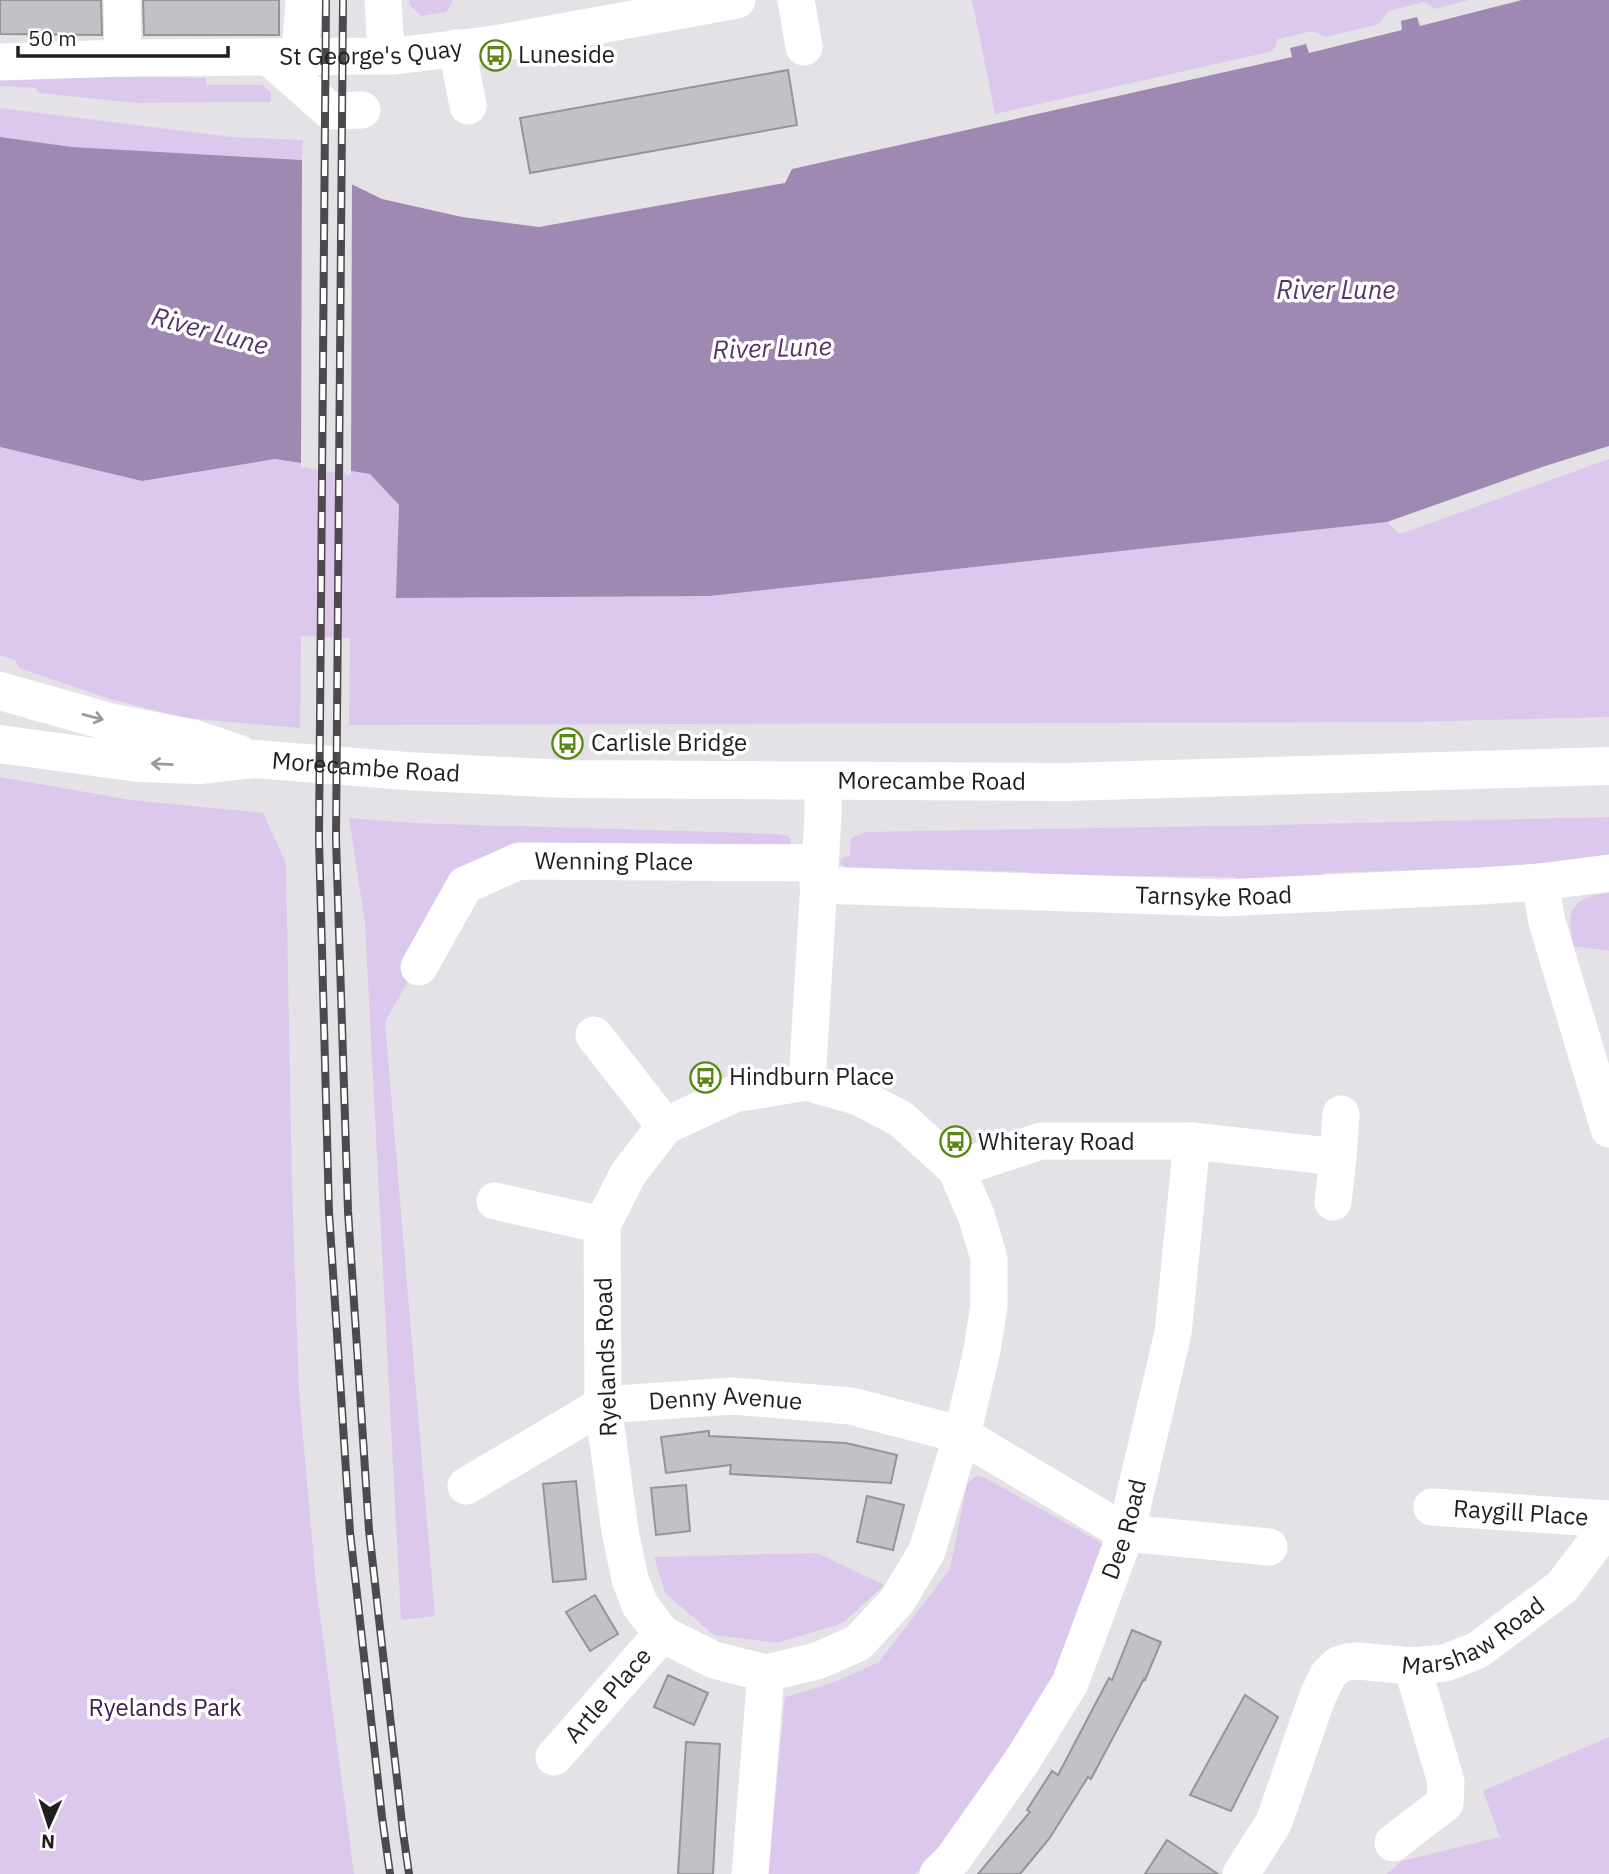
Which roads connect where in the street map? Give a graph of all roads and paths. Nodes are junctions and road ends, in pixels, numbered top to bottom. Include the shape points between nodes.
1 (122, 0) edge
2 (304, 0) edge
3 (737, 0) edge
4 (796, 0) edge
5 (804, 47) dead end
6 (457, 48) junction
7 (284, 56) junction
8 (123, 58) junction
9 (0, 62) edge
10 (468, 106) dead end
11 (362, 110) dead end
12 (0, 691) edge
13 (0, 744) edge
14 (254, 760) junction
15 (1609, 766) edge
16 (823, 780) junction
17 (1609, 873) edge
18 (819, 874) junction
19 (1540, 882) junction
20 (419, 967) dead end
21 (594, 1035) dead end
22 (1599, 1059) edge
23 (807, 1082) junction
24 (1341, 1114) dead end
25 (665, 1126) junction
26 (1609, 1129) edge
27 (1192, 1141) junction
28 (1338, 1157) junction
29 (956, 1169) junction
30 (495, 1201) dead end
31 (1333, 1202) dead end
32 (602, 1225) junction
33 (603, 1405) junction
34 (962, 1435) junction
35 (466, 1486) dead end
36 (1432, 1507) dead end
37 (1609, 1520) edge
38 (1609, 1525) edge
39 (1126, 1533) junction
40 (1269, 1547) dead end
41 (662, 1634) junction
42 (1412, 1665) junction
43 (766, 1673) junction
44 (554, 1757) dead end
45 (1393, 1843) dead end
46 (750, 1874) edge
47 (938, 1874) edge
48 (1241, 1874) edge

1 - 8 street
2 - 7 street
3 - 6 street, St George's Quay
4 - 5 street
6 - 7 street, St George's Quay via 394,56
6 - 10 street
7 - 8 street, St George's Quay
7 - 11 street via 330,111
8 - 9 street, St George's Quay
12 -> 14 main road, Morecambe Road via 195,740
14 -> 13 main road, Morecambe Road via 199,765 138,763
14 - 16 main road, Morecambe Road via 565,779
15 - 16 main road, Morecambe Road via 1065,782
16 - 18 street
17 - 19 street, Tarnsyke Road
18 - 19 street, Tarnsyke Road via 1223,898
18 - 20 street, Wenning Place via 519,861 465,885
18 - 23 street
19 - 22 street via 1547,922
21 - 25 street
22 - 26 street
23 - 25 street, Ryelands Road via 734,1094
23 - 29 street, Ryelands Road via 859,1097 901,1119
24 - 28 street
25 - 32 street, Ryelands Road via 628,1174
27 - 28 street
27 - 29 street via 1041,1141
27 - 39 street, Dee Road via 1173,1333
28 - 31 street
29 - 34 street, Ryelands Road via 989,1258 989,1306
30 - 32 street
32 - 33 street, Ryelands Road
33 - 34 street, Denny Avenue via 732,1396 851,1406
33 - 35 street, Denny Avenue
33 - 41 street, Ryelands Road via 629,1578 640,1605
34 - 39 street, Denny Avenue
34 - 43 street, Ryelands Road via 927,1551 897,1601 858,1643 817,1661
36 - 37 street, Raygill Place
38 - 42 street, Marshaw Road via 1562,1587 1478,1650 1445,1663
39 - 40 street
39 - 47 street, Dee Road via 1070,1683 1022,1761
41 - 43 street, Ryelands Road via 714,1660
41 - 44 street, Artle Place
42 - 45 street via 1446,1782 1445,1803
42 - 48 street, Marshaw Road via 1347,1662 1328,1675 1274,1822
43 - 46 street

